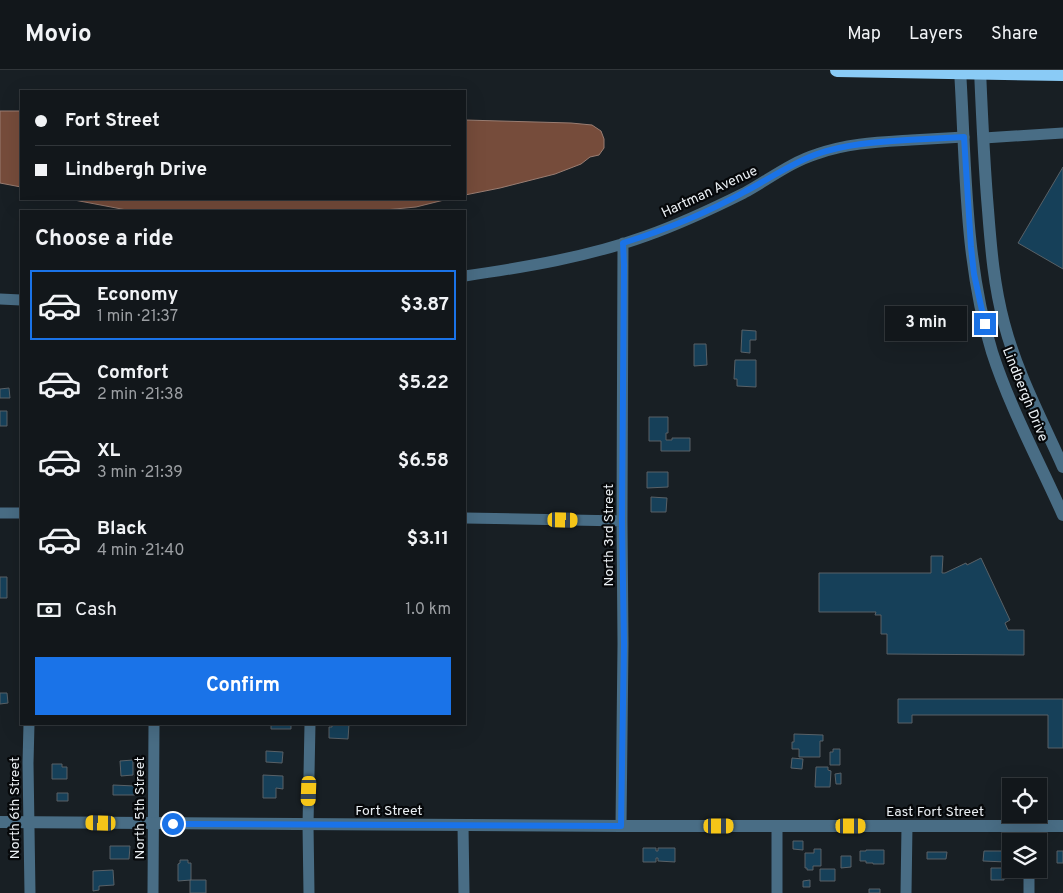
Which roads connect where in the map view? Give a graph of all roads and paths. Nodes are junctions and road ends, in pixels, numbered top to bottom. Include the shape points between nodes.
1 (837, 70) edge
2 (960, 71) edge
3 (980, 71) edge
4 (1063, 74) edge
5 (1063, 133) edge
6 (964, 137) junction
7 (984, 138) junction
8 (623, 243) junction
9 (466, 276) edge
10 (0, 299) edge
11 (20, 300) edge
12 (1063, 467) edge
13 (20, 512) edge
14 (0, 513) edge
15 (1063, 515) edge
16 (466, 518) edge
17 (622, 521) junction
18 (29, 725) edge
19 (154, 725) edge
20 (310, 725) edge
21 (0, 822) edge
22 (30, 822) junction
23 (154, 824) junction
24 (308, 825) junction
25 (463, 826) junction
26 (621, 826) junction
27 (777, 826) junction
28 (907, 826) junction
29 (1029, 826) junction
30 (1063, 826) edge
31 (1029, 833) edge
32 (1029, 878) edge
33 (30, 893) edge
34 (153, 893) edge
35 (309, 893) edge
36 (464, 893) edge
37 (777, 893) edge
38 (906, 893) edge
39 (1029, 893) edge

1 - 2 highway
2 - 3 highway
2 - 6 street, Lindbergh Drive
3 - 4 highway
3 - 7 street, Lindbergh Drive
5 - 7 street
6 - 8 street, Hartman Avenue via 837,147 815,154 698,214
6 - 15 street, Lindbergh Drive via 974,274 985,324 1009,398
7 - 12 street, Lindbergh Drive via 992,263 1004,324 1026,385
8 - 9 street, Hartman Avenue
8 - 17 street, North 3rd Street
10 - 11 street
13 - 14 street
16 - 17 street
17 - 26 street, North 3rd Street
18 - 22 street, North 6th Street
19 - 23 street, North 5th Street
20 - 24 street
21 - 22 street, Fort Street
22 - 23 street, Fort Street
22 - 33 street, North 6th Street
23 - 24 street, Fort Street
23 - 34 street, North 5th Street
24 - 25 street, Fort Street
24 - 35 street
25 - 26 street, Fort Street
25 - 36 street
26 - 27 street, Fort Street
27 - 28 street, East Fort Street
27 - 37 street
28 - 29 street, East Fort Street
28 - 38 street
29 - 30 street, East Fort Street
29 - 31 street
32 - 39 street

